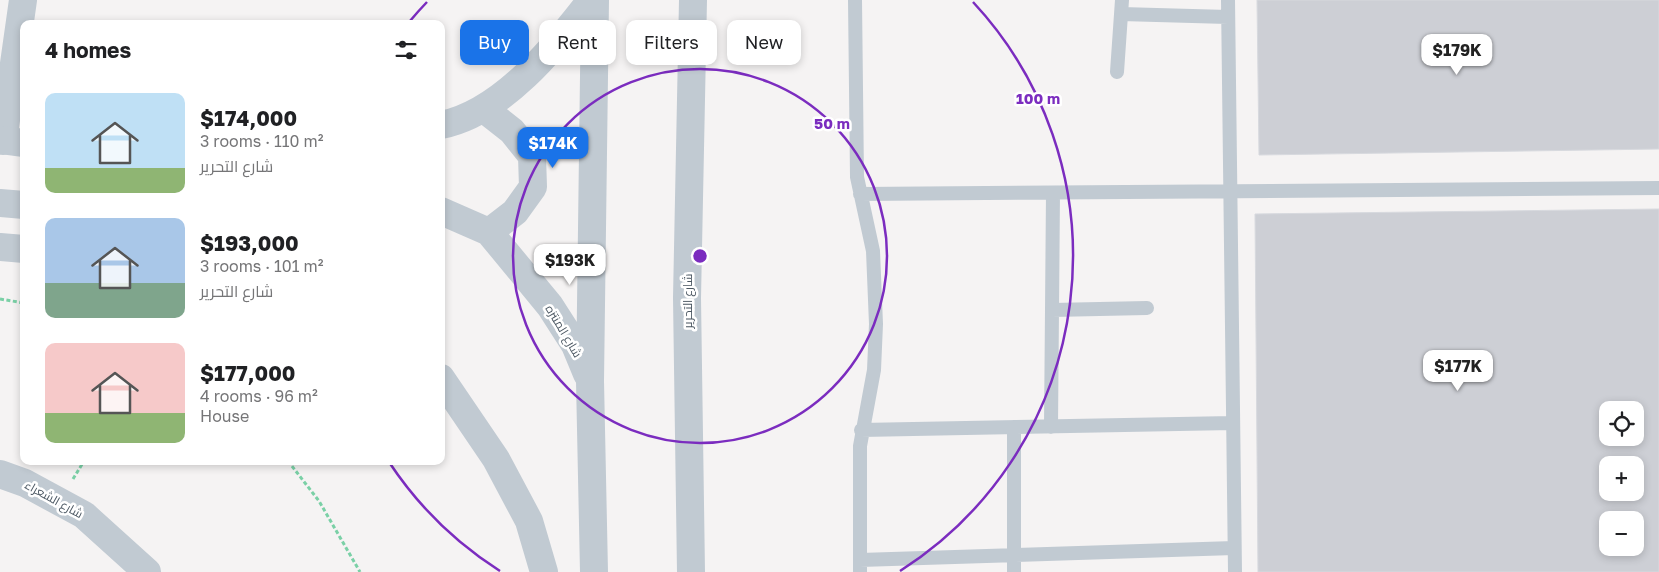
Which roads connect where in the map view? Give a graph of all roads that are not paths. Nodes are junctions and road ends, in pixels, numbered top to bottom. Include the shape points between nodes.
1 (23, 0) edge
2 (591, 0) edge
3 (595, 0) edge
4 (693, 0) edge
5 (855, 0) edge
6 (1122, 0) edge
7 (1228, 0) edge
8 (1121, 14) junction
9 (1228, 17) junction
10 (21, 20) edge
11 (20, 24) edge
12 (1117, 72) dead end
13 (10, 106) edge
14 (484, 109) junction
15 (445, 124) edge
16 (9, 141) edge
17 (1659, 188) edge
18 (1230, 192) junction
19 (1053, 193) junction
20 (860, 194) junction
21 (0, 203) edge
22 (20, 206) edge
23 (445, 213) edge
24 (489, 232) junction
25 (0, 247) edge
26 (20, 248) edge
27 (1147, 308) dead end
28 (1052, 310) junction
29 (590, 381) junction
30 (445, 384) edge
31 (1233, 423) junction
32 (1014, 427) junction
33 (1051, 427) junction
34 (861, 430) junction
35 (0, 474) edge
36 (1234, 548) junction
37 (1014, 555) junction
38 (860, 566) edge
39 (147, 572) edge
40 (544, 572) edge
41 (594, 572) edge
42 (691, 572) edge
43 (1014, 572) edge
44 (1235, 572) edge

1 - 10 street
2 - 14 street via 563,36 525,75
3 - 29 street
4 - 42 street, شارع التحرير via 687,298
5 - 20 lane via 856,158
6 - 8 lane
7 - 9 lane
8 - 9 lane
8 - 12 lane
9 - 18 lane
11 - 13 street
13 - 16 street
14 - 15 street
14 - 24 street via 512,131 532,156 533,187 516,212
17 - 18 lane
18 - 19 lane
18 - 31 lane
19 - 20 lane
19 - 28 lane
20 - 34 lane via 873,251 876,324 874,370
21 - 22 street
23 - 24 street, شارع المنتزه
24 - 29 street, شارع المنتزه via 550,306 574,345
25 - 26 street
27 - 28 lane
28 - 33 lane
29 - 41 street
30 - 40 street via 496,459 529,521
31 - 33 lane
31 - 36 lane
32 - 33 lane
32 - 34 lane
32 - 37 lane
34 - 38 lane
35 - 39 street, شارع الشعراء via 25,483 84,515
36 - 37 lane
36 - 44 lane
37 - 38 lane
37 - 43 lane

